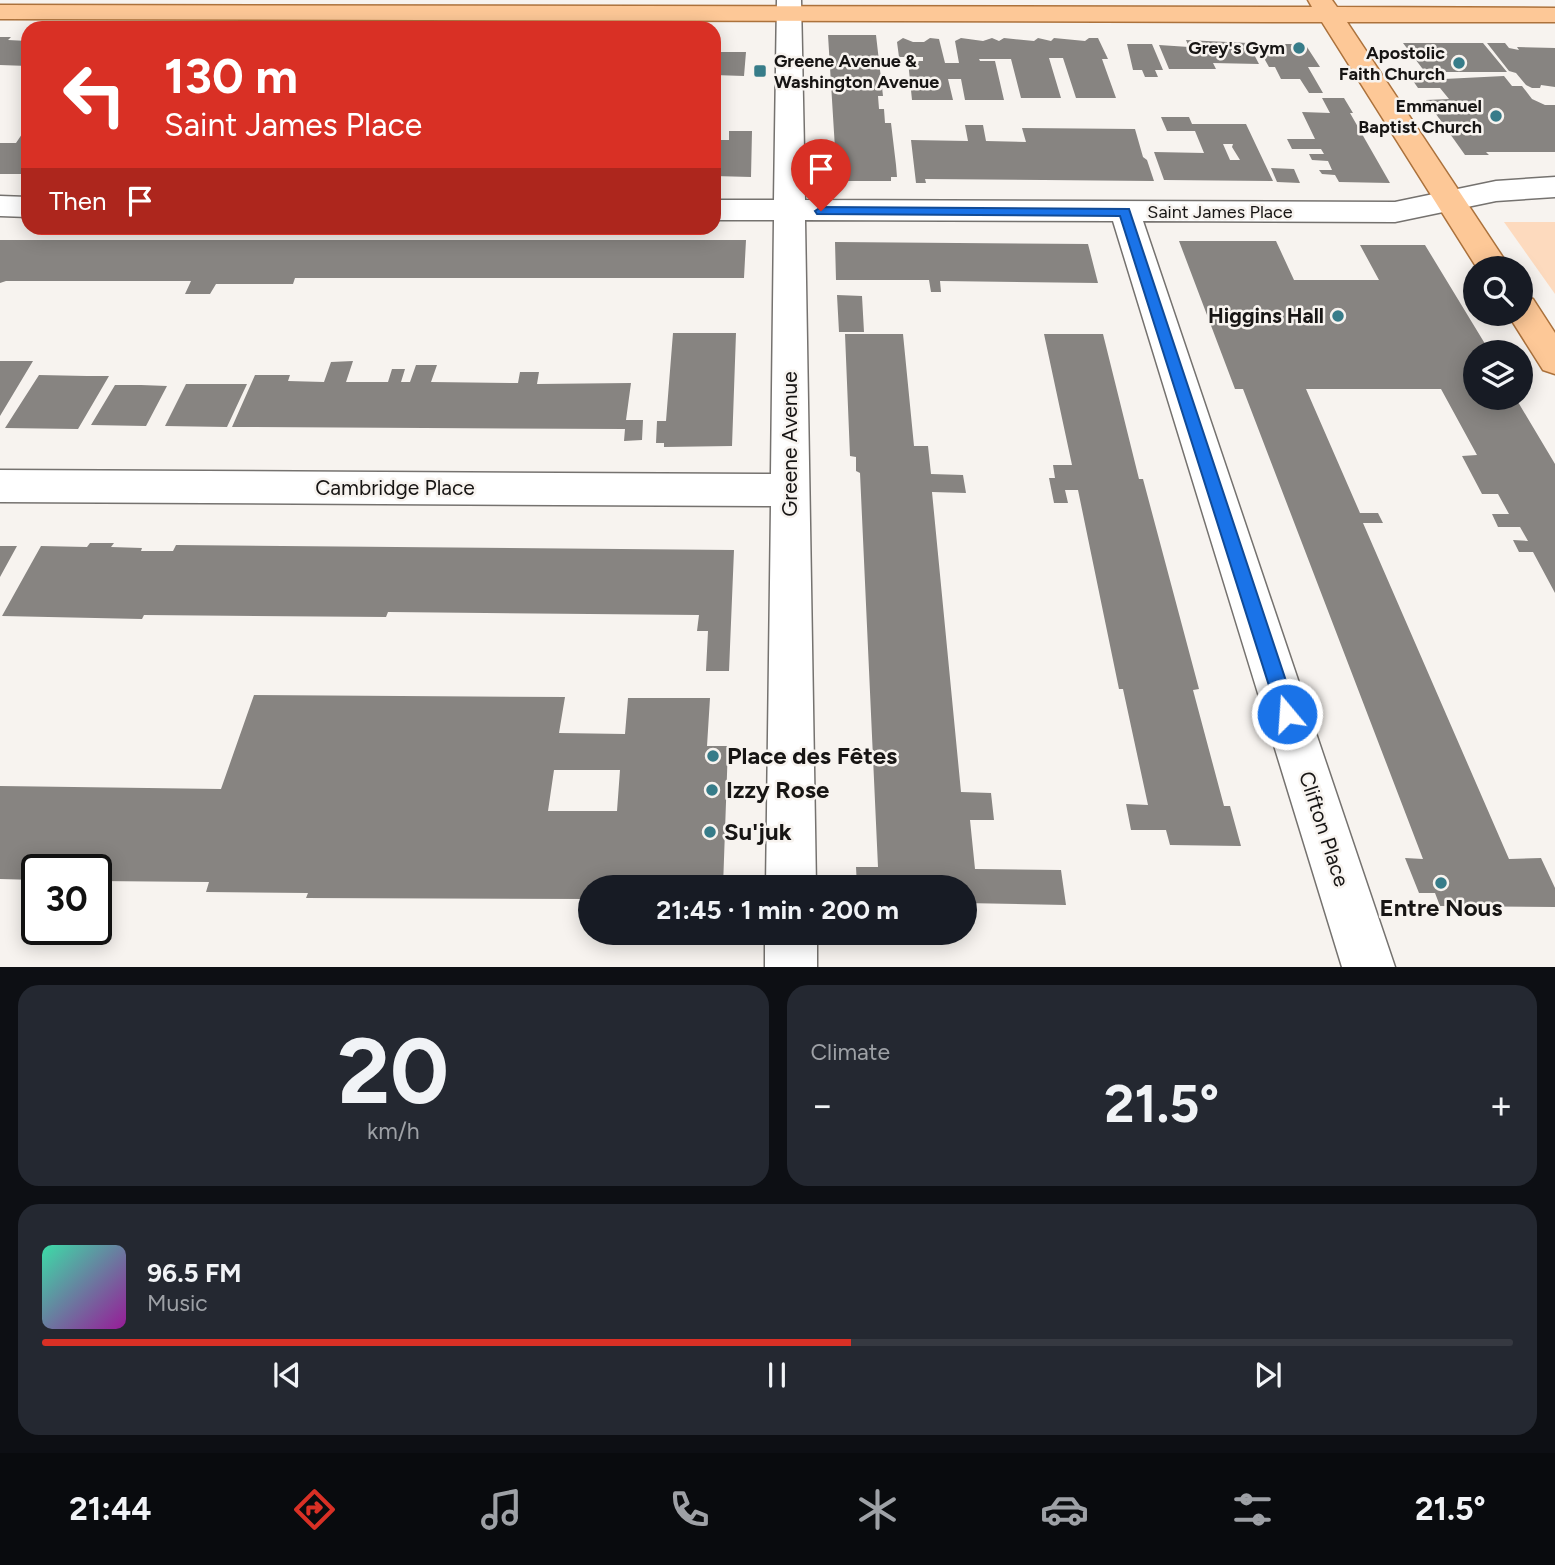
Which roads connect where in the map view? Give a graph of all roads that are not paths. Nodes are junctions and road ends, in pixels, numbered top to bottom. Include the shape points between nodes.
1 (789, 7) edge
2 (1325, 8) edge
3 (0, 12) edge
4 (1555, 15) edge
5 (1555, 187) edge
6 (1451, 202) junction
7 (0, 206) edge
8 (21, 207) edge
9 (721, 211) edge
10 (790, 211) junction
11 (1125, 212) junction
12 (1486, 256) edge
13 (1533, 326) edge
14 (1555, 361) edge
15 (0, 486) edge
16 (790, 490) junction
17 (791, 875) edge
18 (791, 945) edge
19 (791, 967) edge
20 (1369, 967) edge

1 - 2 main road
1 - 3 main road
1 - 10 street, Greene Avenue
2 - 4 main road
2 - 6 main road
5 - 6 street, Saint James Place via 1496,191
6 - 11 street, Saint James Place via 1395,212
6 - 12 main road
7 - 8 street
9 - 10 street, Saint James Place
10 - 11 street, Saint James Place
10 - 16 street, Greene Avenue
11 - 20 street, Clifton Place
13 - 14 main road
15 - 16 street, Cambridge Place
16 - 17 street, Greene Avenue
18 - 19 street

